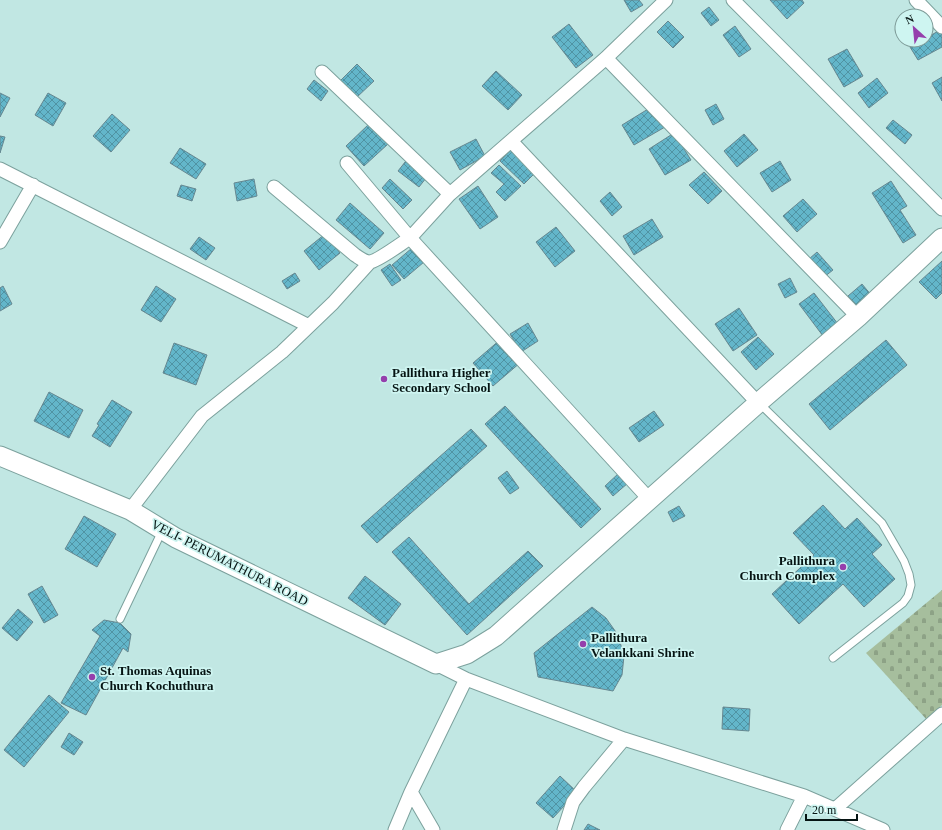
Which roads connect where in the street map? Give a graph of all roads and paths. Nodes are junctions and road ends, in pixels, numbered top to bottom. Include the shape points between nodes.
1 (666, 0) edge
2 (733, 0) edge
3 (916, 0) edge
4 (942, 27) edge
5 (606, 58) junction
6 (322, 72) dead end
7 (511, 141) junction
8 (347, 163) dead end
9 (0, 169) edge
10 (33, 185) junction
11 (274, 187) dead end
12 (450, 194) junction
13 (942, 209) edge
14 (410, 238) junction
15 (942, 238) edge
16 (0, 242) edge
17 (370, 262) junction
18 (858, 318) junction
19 (309, 326) junction
20 (758, 403) junction
21 (0, 456) edge
22 (650, 500) junction
23 (130, 510) junction
24 (163, 530) junction
25 (120, 620) dead end
26 (833, 658) dead end
27 (436, 664) junction
28 (466, 679) junction
29 (942, 714) edge
30 (624, 739) junction
31 (411, 792) junction
32 (804, 796) junction
33 (835, 809) junction
34 (395, 830) edge
35 (433, 830) edge
36 (564, 830) edge
37 (787, 830) edge
38 (883, 830) edge

1 - 5 street
2 - 13 street
3 - 4 street
5 - 7 street
5 - 18 street
6 - 12 street
7 - 12 street
7 - 20 street
8 - 14 street
9 - 10 street
10 - 16 street
10 - 19 street
11 - 17 street via 355,255
12 - 14 street
14 - 17 street
14 - 22 street
15 - 18 main road
17 - 19 street
18 - 20 main road
19 - 23 street via 282,352 202,416
20 - 22 main road
20 - 26 lane via 882,523 909,574 910,591 903,603
21 - 23 main road, VELI- PERUMATHURA ROAD
22 - 27 main road via 496,636 468,654
23 - 24 main road, VELI- PERUMATHURA ROAD
24 - 25 lane
24 - 27 main road, VELI- PERUMATHURA ROAD
27 - 28 street
28 - 30 street
28 - 31 street
29 - 33 street
30 - 32 street
30 - 36 street via 573,802
31 - 34 street
31 - 35 street
32 - 33 street
32 - 37 street
33 - 38 street

